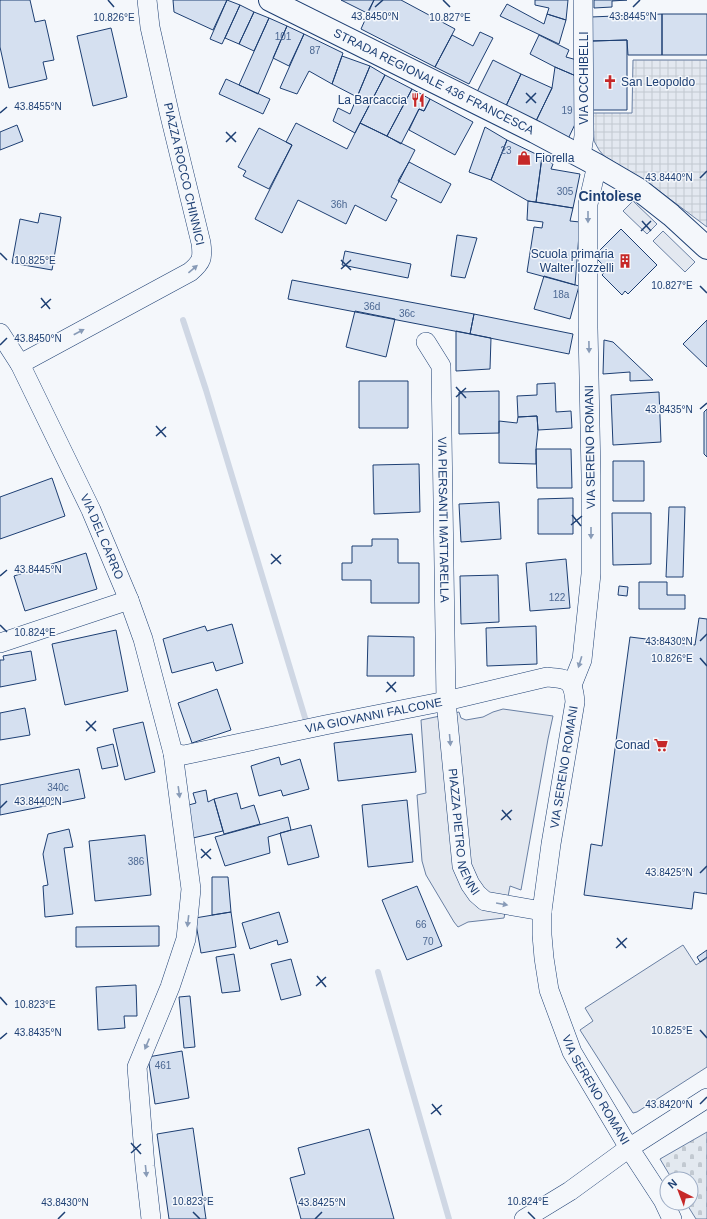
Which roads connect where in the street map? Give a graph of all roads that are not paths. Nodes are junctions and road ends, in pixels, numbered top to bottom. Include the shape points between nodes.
1 (147, 0) edge
2 (270, 0) edge
3 (583, 0) edge
4 (589, 161) junction
5 (707, 248) edge
6 (0, 334) edge
7 (426, 342) dead end
8 (20, 364) junction
9 (129, 600) junction
10 (0, 643) edge
11 (572, 685) junction
12 (446, 701) junction
13 (173, 753) junction
14 (542, 911) junction
15 (707, 1098) edge
16 (629, 1148) junction
17 (151, 1219) edge
18 (524, 1219) edge
19 (672, 1219) edge

8 -> 1 street, PIAZZA ROCCO CHINNICI via 190,272 201,260 201,243 150,27
2 - 4 street, STRADA REGIONALE 436 FRANCESCA
3 - 4 street, VIA OCCHIBELLI via 584,136
4 - 5 street, STRADA REGIONALE 436 FRANCESCA via 638,189
4 -> 11 street, VIA SERENO ROMANI via 591,574 582,660
6 - 8 street, VIA DEL CARRO
7 - 12 street, VIA PIERSANTI MATTARELLA via 441,366
8 - 9 street, VIA DEL CARRO via 91,510
9 - 10 street
9 - 13 street, VIA DEL CARRO via 143,639
11 - 12 street, VIA GIOVANNI FALCONE via 562,678 547,677
11 - 14 street, VIA SERENO ROMANI via 575,702
12 - 13 street, VIA GIOVANNI FALCONE via 184,755
12 -> 14 street, PIAZZA PIETRO NENNI via 462,866 470,884 477,894 486,900
13 -> 17 street, VIA DEL CARRO via 191,889 186,939 170,987 137,1067
14 - 16 street, VIA SERENO ROMANI via 544,958 554,1006 572,1052
15 - 16 street
16 - 18 street via 570,1191
16 - 19 street, VIA SERENO ROMANI via 663,1200

